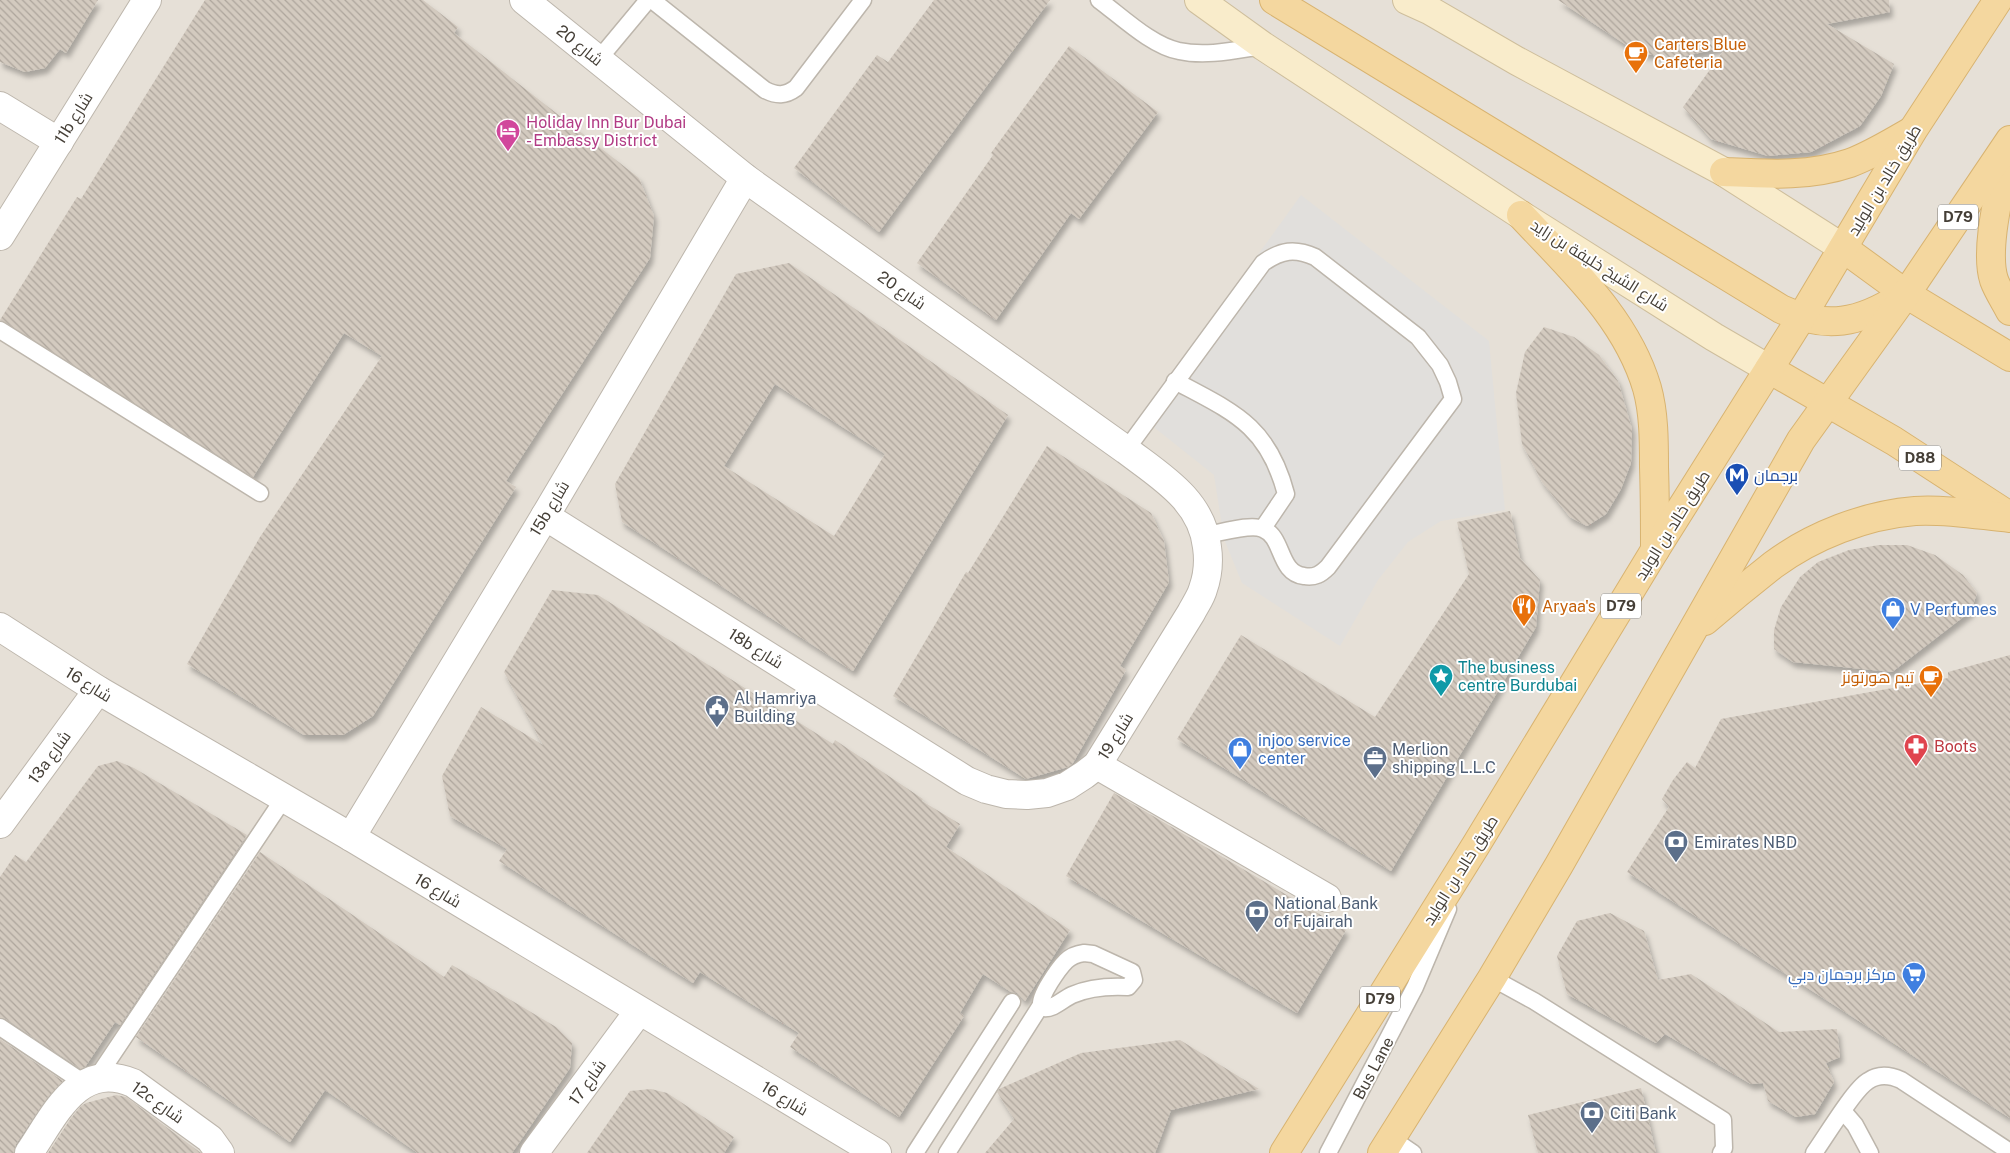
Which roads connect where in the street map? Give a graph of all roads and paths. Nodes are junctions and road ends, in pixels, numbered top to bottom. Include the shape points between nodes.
1 (147, 0) edge
2 (524, 0) edge
3 (650, 0) edge
4 (863, 0) edge
5 (1099, 0) edge
6 (1199, 0) edge
7 (1274, 0) edge
8 (1407, 0) edge
9 (1998, 0) edge
10 (1263, 46) junction
11 (598, 60) junction
12 (0, 106) edge
13 (1914, 130) junction
14 (2010, 141) edge
15 (59, 142) junction
16 (1724, 172) junction
17 (745, 178) junction
18 (1522, 215) junction
19 (0, 236) edge
20 (1842, 248) junction
21 (1906, 294) junction
22 (2010, 311) edge
23 (1801, 318) junction
24 (0, 330) edge
25 (2010, 357) edge
26 (1769, 369) junction
27 (1175, 381) junction
28 (1828, 403) junction
29 (1126, 450) junction
30 (260, 493) dead end
31 (545, 516) junction
32 (2010, 517) edge
33 (1263, 528) junction
34 (1206, 535) junction
35 (1656, 550) junction
36 (1191, 613) joint
37 (0, 627) edge
38 (1692, 631) junction
39 (98, 690) junction
40 (1097, 765) junction
41 (967, 781) joint
42 (284, 798) junction
43 (0, 824) edge
44 (351, 837) junction
45 (1476, 845) junction
46 (1327, 898) dead end
47 (1492, 978) junction
48 (1012, 1002) dead end
49 (1041, 1005) junction
50 (639, 1011) junction
51 (0, 1027) edge
52 (90, 1081) junction
53 (1843, 1111) junction
54 (1395, 1148) edge
55 (2010, 1152) edge
56 (30, 1153) edge
57 (220, 1153) edge
58 (534, 1153) edge
59 (877, 1153) edge
60 (915, 1153) edge
61 (947, 1153) edge
62 (1284, 1153) edge
63 (1328, 1153) edge
64 (1721, 1153) edge
65 (1814, 1153) edge
66 (1870, 1153) edge

1 - 15 street, 11b شارع
2 - 11 street, شارع 20
3 - 4 lane via 765,90 781,95 796,88
3 - 11 lane
5 - 10 lane via 1150,38 1178,51 1209,53
6 - 10 main road, شارع الشيخ خليفة بن زايد / D88
7 - 23 main road via 1744,287
8 - 16 main road
9 - 13 main road, طريق خالد بن الوليد / D79
10 - 18 main road, شارع الشيخ خليفة بن زايد / D88
11 - 17 street, شارع 20
12 - 15 street
13 - 16 main road via 1876,152 1826,170 1796,174
13 - 20 main road, طريق خالد بن الوليد / D79
14 - 21 main road, D79
14 - 22 main road via 1994,223 1992,256 1994,280
15 - 19 street, 11b شارع
16 - 20 main road
17 - 29 street, شارع 20
17 - 31 street, 15b شارع
18 - 26 main road, شارع الشيخ خليفة بن زايد / D88
18 - 35 main road via 1606,308 1631,350 1644,380 1654,440
20 - 21 main road
20 - 23 main road, طريق خالد بن الوليد / D79
21 - 23 main road via 1880,311 1854,319 1827,322
21 - 25 main road
21 - 28 main road, D79
23 - 26 main road, طريق خالد بن الوليد / D79
24 - 30 lane
26 - 28 main road, شارع الشيخ خليفة بن زايد / D88
26 - 35 main road, طريق خالد بن الوليد / D79
27 - 29 lane
27 - 33 lane via 1239,417 1254,430 1274,459 1286,494
27 - 33 lane via 1263,263 1288,250 1315,257 1403,324 1430,350 1440,365 1453,400 1321,574 1312,577 1293,572 1271,534
28 - 32 main road, شارع الشيخ خليفة بن زايد / D88 via 1894,441
28 - 38 main road, D79 via 1801,440
29 - 34 street, شارع 20 via 1178,489 1195,510
31 - 41 street, 18b شارع
31 - 44 street, 15b شارع
32 - 38 main road via 1915,511 1879,517 1844,528 1810,542 1774,564
33 - 34 lane
34 - 36 street, شارع 20 via 1209,562 1204,589
35 - 45 main road, طريق خالد بن الوليد / D79
36 - 40 street, شارع 19
37 - 39 street, شارع 16
38 - 47 main road, D79
39 - 42 street, شارع 16
39 - 43 street, 13a شارع
40 - 41 street, شارع 19 via 1067,786 1027,796 992,791
40 - 46 street
42 - 44 street, شارع 16
42 - 52 lane
44 - 50 street, شارع 16
45 - 62 main road, طريق خالد بن الوليد / D79
45 - 63 lane, Bus Lane via 1415,987
47 - 54 main road, D79
47 - 64 lane via 1724,1120 1724,1148
48 - 60 lane
49 - 49 lane via 1048,1009 1062,1000 1101,987 1128,987 1134,976 1132,972 1093,954 1075,955 1061,966 1041,997
49 - 61 lane
50 - 58 street, شارع 17
50 - 59 street, شارع 16
51 - 52 lane
52 - 56 street via 73,1091
52 - 57 street, 12c شارع via 108,1077 133,1083 210,1139
53 - 55 lane via 1862,1084 1885,1076 1894,1077
53 - 65 lane
53 - 66 lane via 1855,1125

